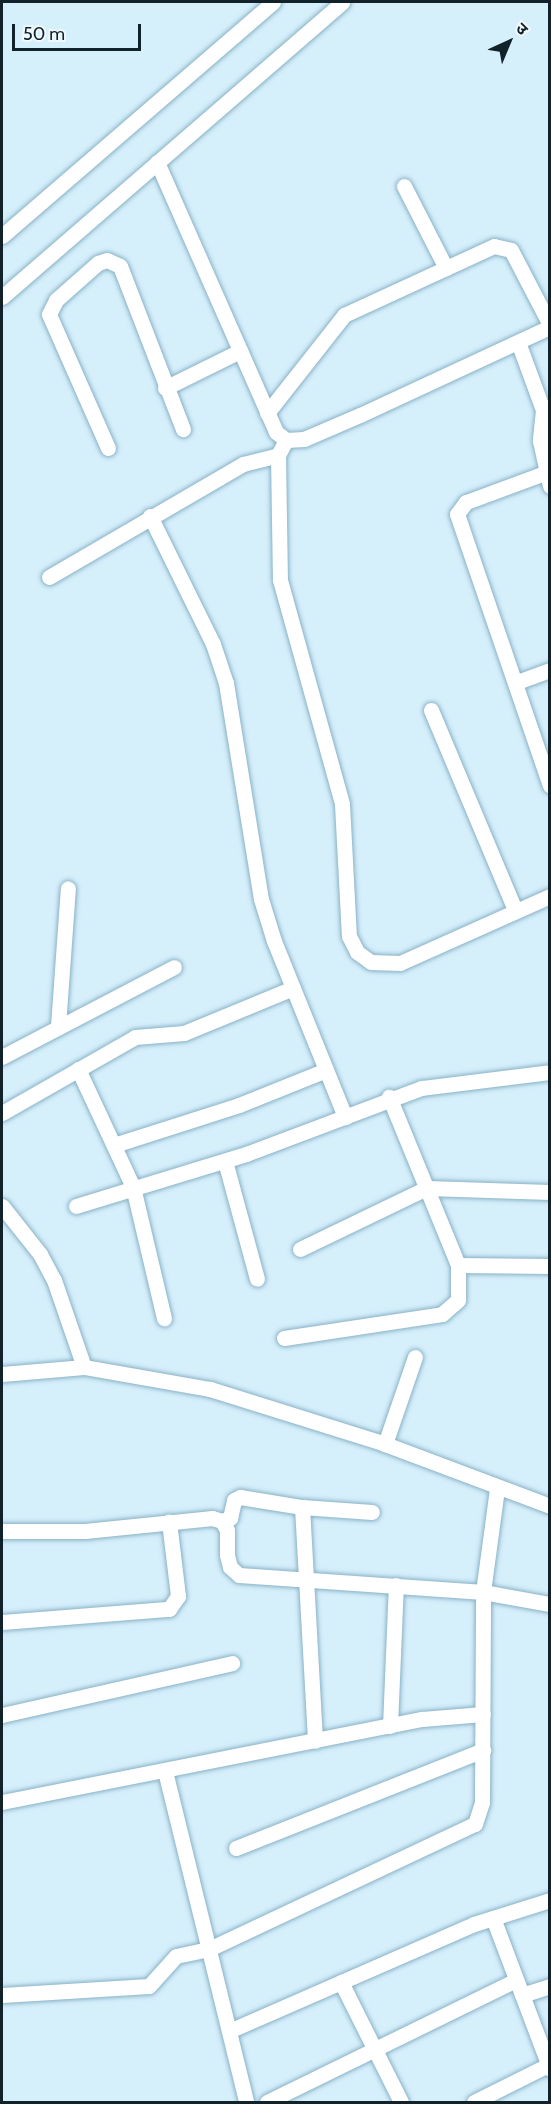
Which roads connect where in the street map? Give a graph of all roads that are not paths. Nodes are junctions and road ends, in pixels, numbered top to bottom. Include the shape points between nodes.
1 (273, 2) edge
2 (342, 2) edge
3 (157, 162) junction
4 (404, 186) dead end
5 (2, 236) edge
6 (446, 268) junction
7 (2, 297) edge
8 (549, 326) edge
9 (518, 342) junction
10 (240, 351) junction
11 (165, 388) junction
12 (267, 412) junction
13 (183, 429) dead end
14 (286, 440) junction
15 (108, 448) dead end
16 (278, 455) junction
17 (548, 477) edge
18 (150, 516) junction
19 (49, 577) dead end
20 (549, 670) edge
21 (516, 682) junction
22 (431, 710) dead end
23 (549, 783) edge
24 (68, 888) dead end
25 (549, 896) edge
26 (514, 910) junction
27 (174, 967) dead end
28 (293, 988) junction
29 (58, 1026) junction
30 (2, 1057) edge
31 (78, 1069) junction
32 (326, 1070) junction
33 (549, 1072) edge
34 (389, 1097) junction
35 (2, 1113) edge
36 (345, 1117) junction
37 (114, 1145) junction
38 (225, 1161) junction
39 (133, 1187) junction
40 (427, 1188) junction
41 (549, 1192) edge
42 (2, 1206) edge
43 (76, 1206) dead end
44 (300, 1249) dead end
45 (458, 1264) junction
46 (549, 1266) edge
47 (257, 1279) dead end
48 (164, 1318) dead end
49 (284, 1338) dead end
50 (415, 1357) dead end
51 (84, 1367) junction
52 (2, 1374) edge
53 (385, 1444) junction
54 (497, 1489) junction
55 (549, 1506) edge
56 (302, 1507) junction
57 (372, 1512) dead end
58 (222, 1521) junction
59 (169, 1522) junction
60 (2, 1531) edge
61 (306, 1580) junction
62 (396, 1585) junction
63 (483, 1592) junction
64 (549, 1604) edge
65 (2, 1622) edge
66 (232, 1663) dead end
67 (483, 1714) junction
68 (2, 1715) edge
69 (390, 1726) junction
70 (315, 1741) junction
71 (483, 1750) junction
72 (165, 1771) junction
73 (2, 1802) edge
74 (236, 1848) dead end
75 (549, 1900) edge
76 (493, 1918) junction
77 (209, 1949) junction
78 (341, 1982) junction
79 (549, 1986) edge
80 (519, 1988) junction
81 (2, 1995) edge
82 (229, 2031) junction
83 (374, 2049) junction
84 (549, 2067) edge
85 (246, 2103) edge
86 (267, 2103) edge
87 (401, 2103) edge
88 (474, 2103) edge

1 - 5 street
2 - 3 street
3 - 7 street
3 - 10 street
4 - 6 street
6 - 8 street via 494,246 507,247
6 - 12 street via 344,315
8 - 9 street
9 - 14 street via 360,415 303,439
9 - 17 street via 543,410 540,441
10 - 11 street
10 - 12 street
11 - 13 street
11 - 15 street via 120,266 114,261 98,263 56,300 49,314
12 - 14 street via 276,432
14 - 16 street
16 - 18 street via 243,464
16 - 26 street via 279,580 342,804 349,936 357,952 371,962 400,963
17 - 21 street via 466,502 458,509
18 - 19 street
18 - 28 street via 199,610 226,683 261,899
20 - 21 street
21 - 23 street
22 - 26 street
24 - 29 street
25 - 26 street
27 - 29 street
28 - 31 street via 184,1033 135,1036
28 - 32 street
29 - 30 street
31 - 35 street
31 - 37 street
32 - 36 street
32 - 37 street via 239,1105
33 - 34 street via 422,1088
34 - 36 street
34 - 40 street
36 - 38 street
37 - 39 street
38 - 39 street
38 - 47 street
39 - 43 street
39 - 48 street
40 - 41 street
40 - 44 street
40 - 45 street
42 - 51 street via 40,1254 54,1280
45 - 46 street
45 - 49 street via 460,1292 454,1306 442,1314
50 - 53 street
51 - 52 street
51 - 53 street via 210,1389
53 - 54 street
54 - 55 street
54 - 63 street
56 - 57 street
56 - 58 street via 240,1497 234,1500 231,1518
56 - 61 street
58 - 59 street via 212,1518
58 - 61 street via 227,1530 230,1567 239,1575
59 - 60 street via 85,1531
59 - 65 street via 178,1596 169,1609
61 - 62 street
61 - 70 street
62 - 63 street
62 - 69 street
63 - 64 street
63 - 67 street
66 - 68 street
67 - 69 street
67 - 71 street
69 - 70 street
70 - 72 street
71 - 74 street
71 - 77 street via 482,1802 475,1824 465,1832
72 - 73 street
72 - 77 street
75 - 76 street
76 - 78 street
76 - 80 street
77 - 81 street via 176,1956 154,1982 141,1988
77 - 82 street
78 - 82 street
78 - 83 street
79 - 80 street
80 - 83 street
80 - 84 street
82 - 85 street
83 - 86 street
83 - 87 street
84 - 88 street

